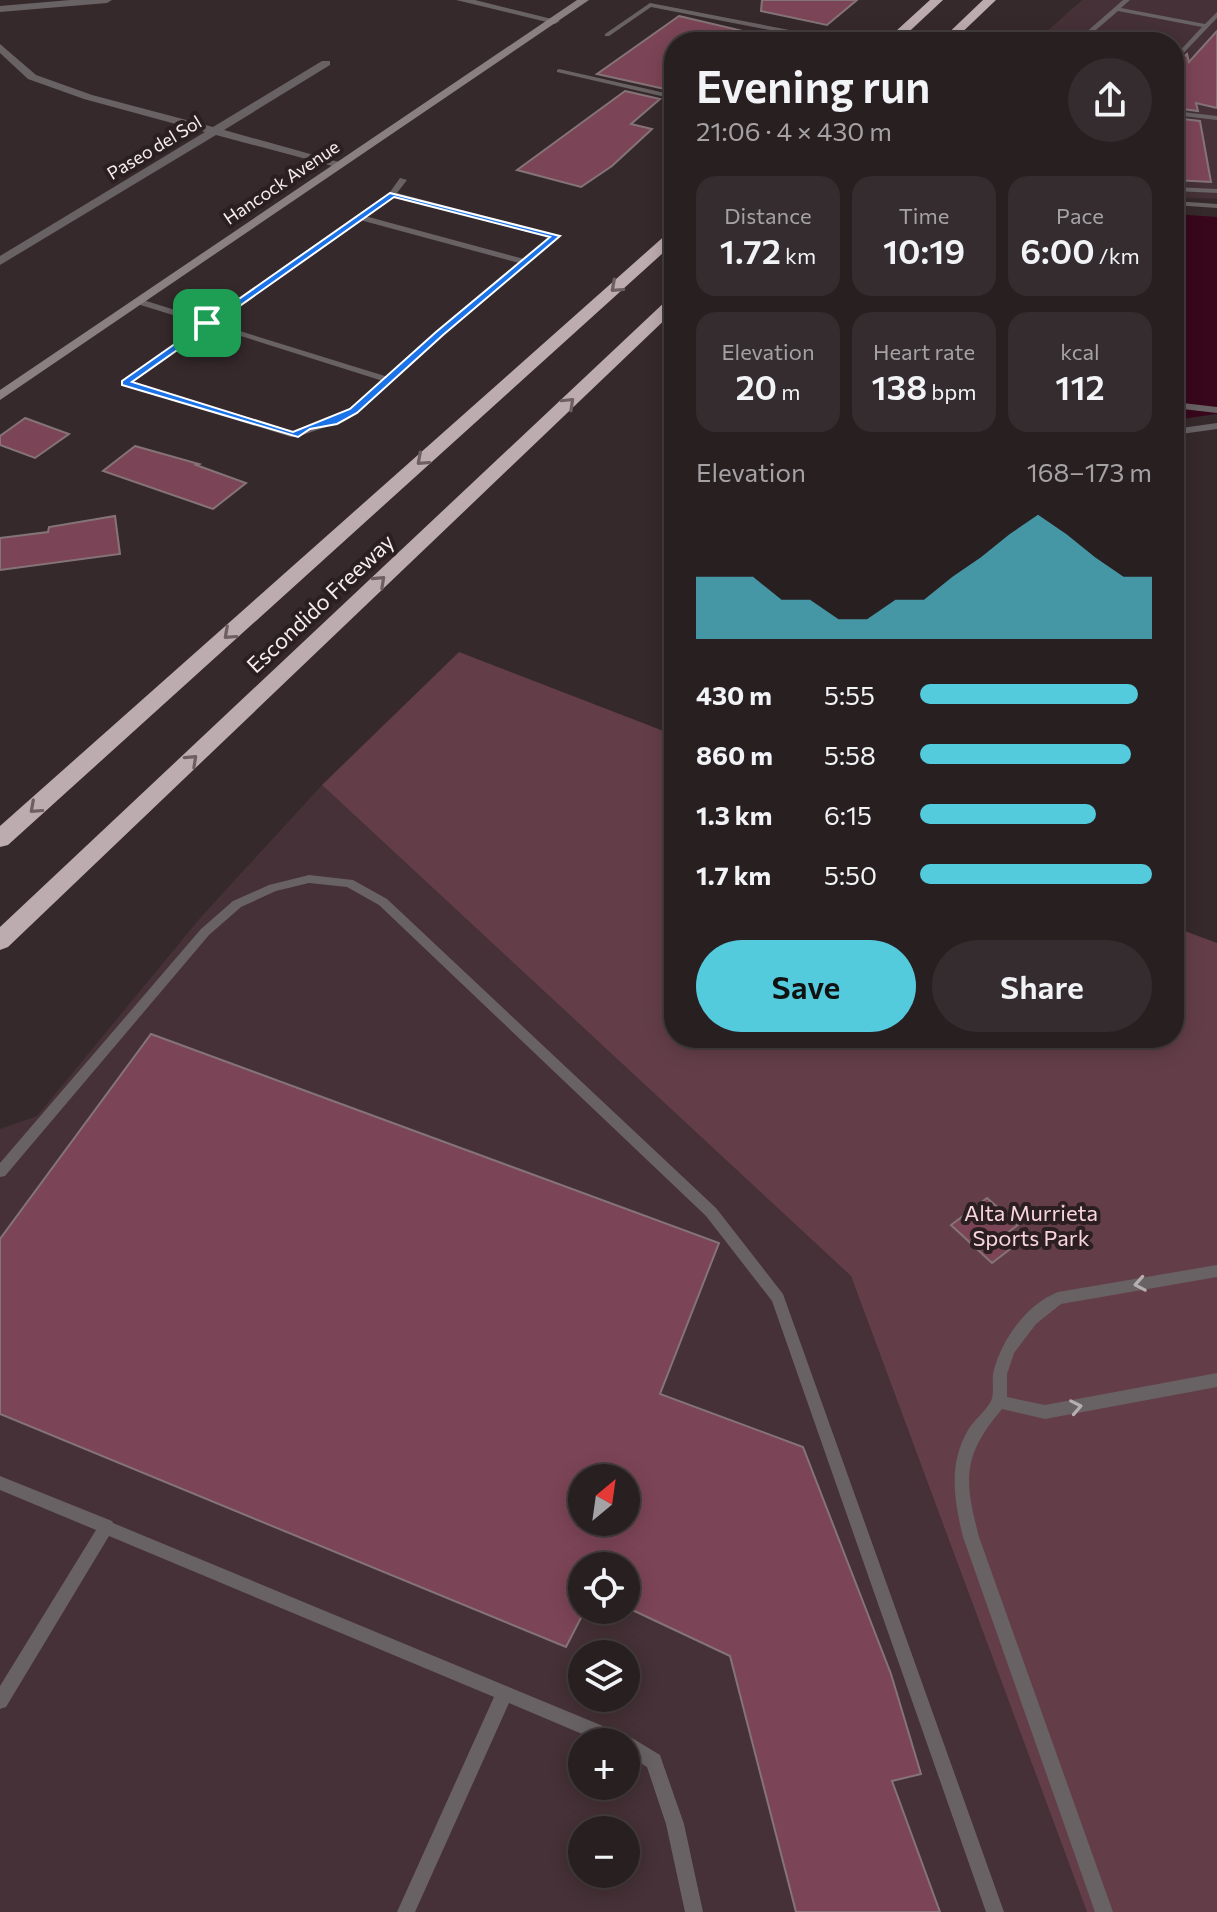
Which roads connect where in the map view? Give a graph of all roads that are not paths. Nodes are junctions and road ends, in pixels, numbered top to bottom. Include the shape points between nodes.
1 (107, 0) edge
2 (461, 0) edge
3 (584, 0) edge
4 (937, 0) edge
5 (990, 0) edge
6 (1008, 0) edge
7 (1127, 0) edge
8 (0, 9) edge
9 (1116, 9) junction
10 (1217, 14) edge
11 (555, 21) junction
12 (965, 23) junction
13 (1206, 26) junction
14 (790, 32) edge
15 (901, 32) edge
16 (956, 32) edge
17 (1090, 32) edge
18 (607, 35) dead end
19 (0, 47) edge
20 (1184, 50) edge
21 (326, 63) dead end
22 (559, 71) dead end
23 (664, 95) edge
24 (1184, 114) edge
25 (1217, 118) edge
26 (215, 131) junction
27 (340, 164) junction
28 (403, 180) dead end
29 (1184, 189) edge
30 (1217, 191) edge
31 (393, 194) junction
32 (1184, 204) edge
33 (1217, 206) edge
34 (359, 217) junction
35 (664, 244) edge
36 (0, 261) edge
37 (526, 262) junction
38 (137, 301) junction
39 (664, 311) edge
40 (207, 323) junction
41 (389, 380) junction
42 (0, 396) edge
43 (1184, 406) edge
44 (1217, 410) edge
45 (1217, 426) edge
46 (1184, 431) edge
47 (0, 839) edge
48 (0, 941) edge
49 (0, 1172) edge
50 (1217, 1271) edge
51 (1217, 1380) edge
52 (999, 1402) junction
53 (0, 1483) edge
54 (107, 1526) junction
55 (505, 1693) junction
56 (0, 1701) edge
57 (588, 1728) edge
58 (640, 1753) edge
59 (406, 1912) edge
60 (694, 1912) edge
61 (995, 1912) edge
62 (1104, 1912) edge

1 - 8 street
2 - 11 street
3 - 11 main road, Hancock Avenue
4 - 15 highway
5 - 12 highway
6 - 12 highway
7 - 9 lane
9 - 13 lane
9 - 17 lane
10 - 13 lane
11 - 27 main road, Hancock Avenue
12 - 16 highway
13 - 20 lane
14 - 18 lane via 650,5
19 - 26 street via 32,77
21 - 26 street, Paseo del Sol
22 - 23 lane
24 - 25 lane
26 - 27 street
26 - 36 street, Paseo del Sol
27 - 38 main road, Hancock Avenue
28 - 31 lane
29 - 30 lane
31 - 34 lane
31 - 37 lane via 556,236
32 - 33 lane
34 - 37 lane
34 - 40 lane
35 -> 47 highway, Escondido Freeway
37 - 41 lane
38 - 40 lane
38 - 42 main road, Hancock Avenue
48 -> 39 highway, Escondido Freeway
40 - 41 lane
40 - 41 lane via 125,383 294,435 354,411
43 - 44 lane
45 - 46 lane
49 - 61 lane via 205,932 237,904 309,879 349,883 383,902 711,1212 778,1298
50 -> 52 lane via 1058,1298 1039,1309 1001,1370
52 -> 51 lane via 1045,1412
52 - 62 lane via 980,1423 964,1455 958,1479 963,1508
53 - 54 lane
54 - 55 lane
54 - 56 lane
55 - 57 lane
55 - 59 lane
58 - 60 lane via 654,1761 675,1824

